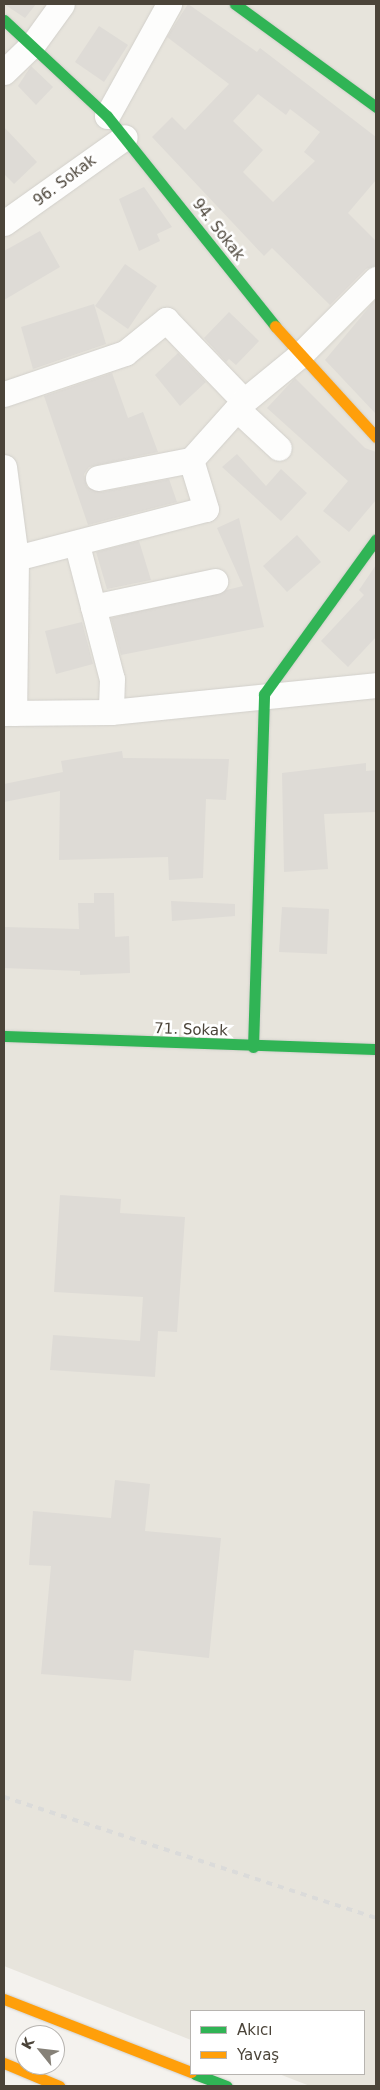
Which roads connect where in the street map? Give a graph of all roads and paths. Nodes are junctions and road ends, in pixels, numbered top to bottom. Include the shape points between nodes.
1 (62, 4) edge
2 (169, 4) edge
3 (235, 4) edge
4 (4, 20) edge
5 (33, 44) junction
6 (4, 72) edge
7 (376, 107) edge
8 (107, 116) junction
9 (125, 137) junction
10 (4, 223) edge
11 (376, 279) edge
12 (299, 356) junction
13 (4, 394) edge
14 (240, 405) junction
15 (376, 437) edge
16 (279, 448) dead end
17 (191, 460) junction
18 (4, 467) edge
19 (98, 478) dead end
20 (376, 539) edge
21 (77, 545) junction
22 (16, 558) junction
23 (215, 582) dead end
24 (93, 607) junction
25 (376, 685) edge
26 (264, 694) junction
27 (111, 712) junction
28 (9, 713) edge
29 (4, 1036) edge
30 (253, 1047) junction
31 (376, 1049) edge
32 (4, 1999) edge
33 (4, 2063) edge
34 (190, 2072) edge
35 (198, 2075) edge
36 (59, 2086) edge
37 (227, 2086) edge

1 - 5 street
2 - 8 street
3 - 7 main road
4 - 5 main road, 94. Sokak
5 - 6 street
5 - 8 main road, 94. Sokak
8 - 9 main road, 94. Sokak
9 - 10 street, 96. Sokak
9 - 12 main road, 94. Sokak
11 - 12 street
12 - 14 street
12 - 15 main road, 94. Sokak
13 - 14 street via 125,353 166,320
14 - 16 street
14 - 17 street
17 - 19 street
17 - 21 street via 206,510
18 - 22 street
20 - 26 main road
21 - 22 street
21 - 24 street
22 - 28 street
23 - 24 street
24 - 27 street via 112,679
25 - 26 street
26 - 27 street
26 - 30 main road
27 - 28 street
29 - 30 main road, 71. Sokak
30 - 31 main road, 71. Sokak
32 - 34 main road
33 - 36 main road
35 - 37 main road

